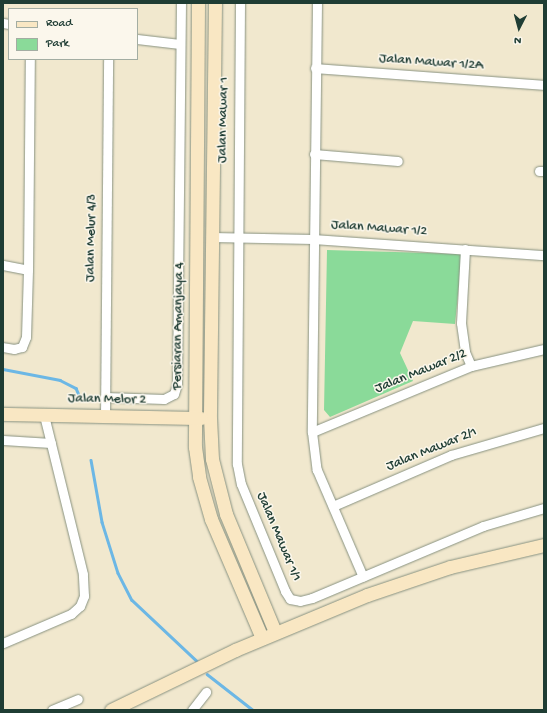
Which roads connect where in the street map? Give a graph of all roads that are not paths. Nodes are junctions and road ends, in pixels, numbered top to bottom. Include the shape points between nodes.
1 (180, 3) edge
2 (198, 3) edge
3 (215, 3) edge
4 (240, 3) edge
5 (317, 3) edge
6 (138, 39) edge
7 (180, 44) junction
8 (30, 60) edge
9 (108, 60) edge
10 (315, 68) junction
11 (544, 85) edge
12 (314, 154) junction
13 (398, 161) dead end
14 (212, 237) junction
15 (237, 237) junction
16 (313, 239) junction
17 (465, 249) junction
18 (544, 255) edge
19 (3, 265) edge
20 (28, 270) junction
21 (3, 347) edge
22 (544, 349) edge
23 (471, 366) junction
24 (105, 396) junction
25 (3, 414) edge
26 (44, 415) junction
27 (105, 417) junction
28 (194, 418) junction
29 (210, 418) junction
30 (544, 428) edge
31 (312, 432) junction
32 (3, 440) edge
33 (51, 443) junction
34 (333, 506) junction
35 (544, 508) edge
36 (544, 545) edge
37 (363, 577) junction
38 (275, 632) junction
39 (262, 638) junction
40 (3, 643) edge
41 (206, 692) dead end
42 (78, 699) dead end
43 (52, 710) edge
44 (111, 710) edge
45 (192, 710) edge

1 - 7 street
2 - 28 street, Persiaran Amanjaya 4
3 - 14 street
4 - 15 street, Jalan Mawar 1
5 - 10 street
6 - 7 street
7 - 24 street via 177,384 174,394 164,399
8 - 20 street
9 - 24 street, Jalan Melur 4/3
10 - 11 street, Jalan Mawar 1/2A
10 - 12 street
12 - 13 street
12 - 16 street
14 - 15 street, Jalan Mawar 1/2
14 - 29 street
15 - 16 street, Jalan Mawar 1/2
15 - 37 street, Jalan Mawar 1/1 via 237,448 240,484 284,591 290,599 300,601 312,598
16 - 17 street, Jalan Mawar 1/2
16 - 31 street
17 - 18 street, Jalan Mawar 1/2
17 - 23 street via 461,323 465,352
19 - 20 street
20 - 21 street via 26,337 22,346 14,349
22 - 23 street, Jalan Mawar 2/2
23 - 31 street, Jalan Mawar 2/2
24 - 27 street, Jalan Melur 4/3
25 - 26 street, Jalan Melor 2
26 - 27 street, Jalan Melor 2
26 - 33 street
27 - 28 street, Jalan Melor 2
28 - 29 street, Jalan Melor 2
28 - 39 street, Persiaran Amanjaya 4 via 199,477 211,519
29 - 38 street via 212,458 226,514
30 - 34 street, Jalan Mawar 2/1 via 451,456
31 - 34 street via 317,470
32 - 33 street
33 - 40 street via 83,574 84,596 80,606 71,614
34 - 37 street
35 - 37 street, Jalan Mawar 1/1 via 483,526
36 - 38 street via 423,575
38 - 39 street
39 - 44 street
41 - 45 street
42 - 43 street

